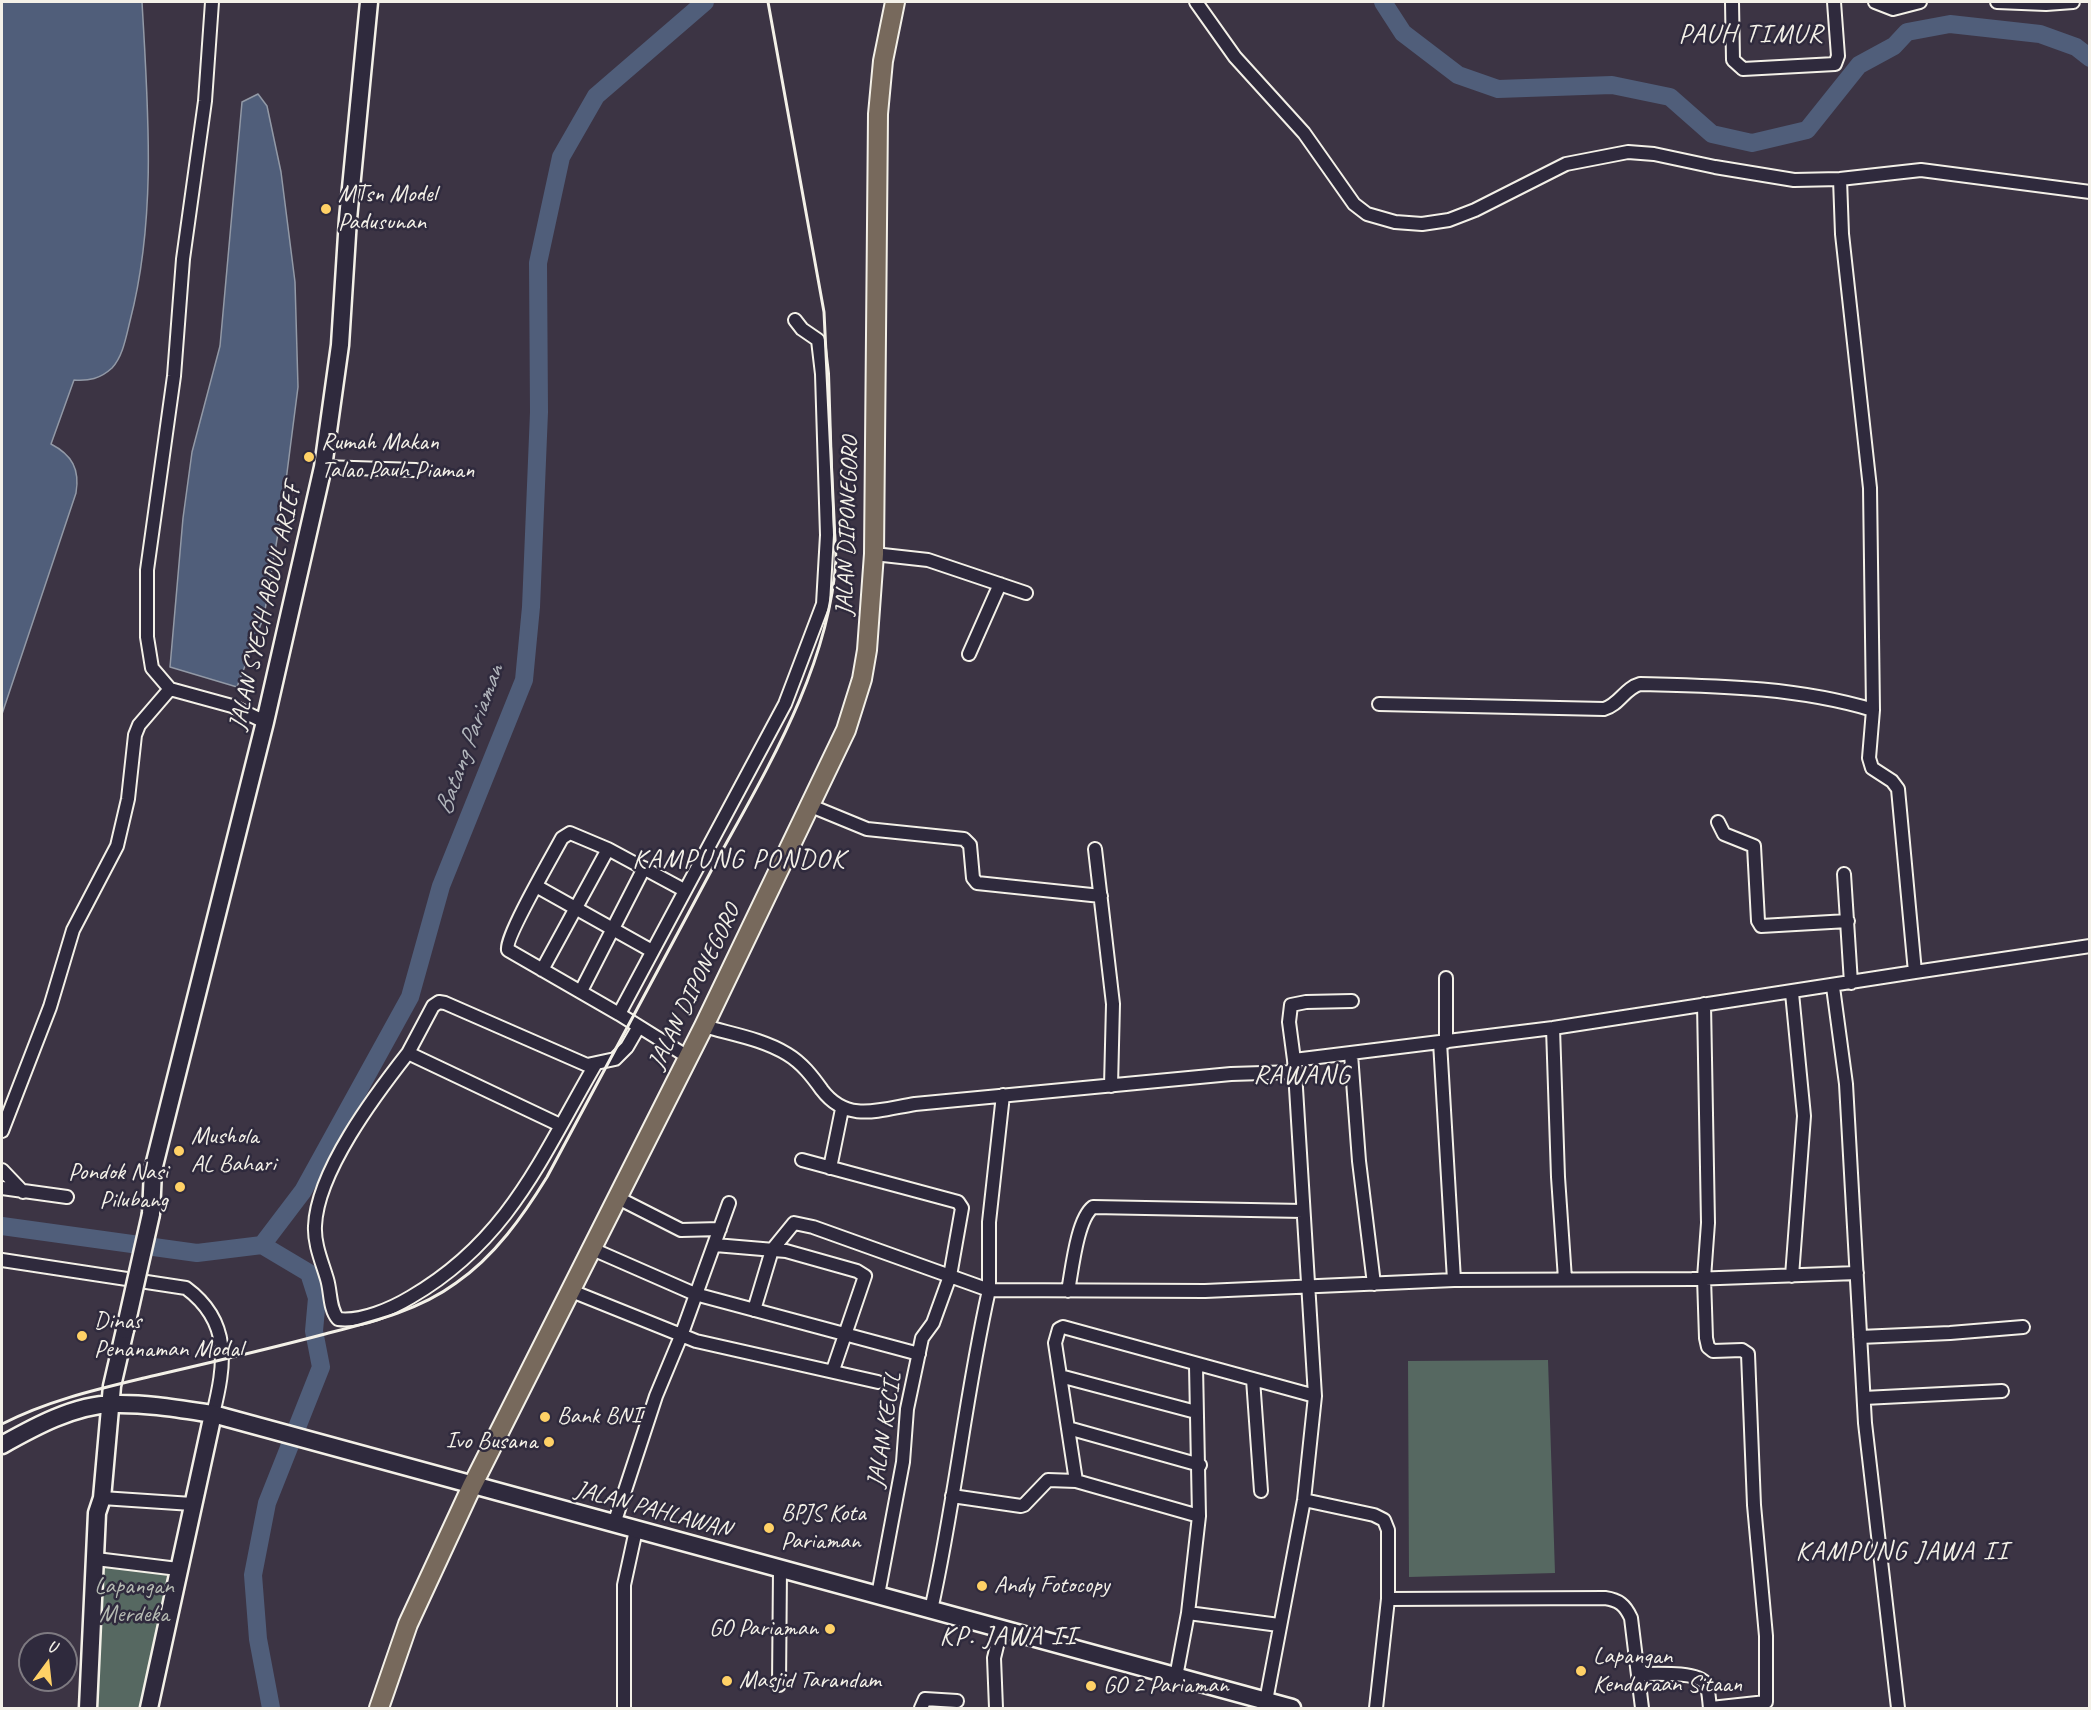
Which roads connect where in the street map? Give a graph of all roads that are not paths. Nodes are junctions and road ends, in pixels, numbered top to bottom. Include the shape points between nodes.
1 (212, 2) edge
2 (369, 2) edge
3 (895, 2) edge
4 (1196, 2) edge
5 (1732, 2) edge
6 (1834, 2) edge
7 (1875, 2) edge
8 (1920, 2) edge
9 (1997, 2) edge
10 (2073, 2) edge
11 (1840, 179) junction
12 (2090, 192) edge
13 (795, 320) dead end
14 (322, 466) junction
15 (416, 470) dead end
16 (874, 554) junction
17 (1000, 584) junction
18 (1026, 593) dead end
19 (969, 654) dead end
20 (170, 689) junction
21 (1379, 704) dead end
22 (1873, 710) junction
23 (265, 722) junction
24 (811, 806) junction
25 (1718, 822) dead end
26 (608, 849) junction
27 (1095, 849) dead end
28 (644, 868) junction
29 (1844, 874) dead end
30 (536, 886) junction
31 (684, 890) junction
32 (1101, 896) junction
33 (574, 909) junction
34 (1848, 921) junction
35 (612, 929) junction
36 (2090, 946) edge
37 (652, 951) junction
38 (542, 970) junction
39 (1915, 972) junction
40 (1446, 978) dead end
41 (1851, 983) junction
42 (1833, 987) junction
43 (581, 992) junction
44 (1792, 993) junction
45 (1352, 1001) dead end
46 (1704, 1004) junction
47 (619, 1014) junction
48 (704, 1026) junction
49 (638, 1028) junction
50 (1554, 1028) junction
51 (1443, 1042) junction
52 (408, 1053) junction
53 (1351, 1054) junction
54 (688, 1057) junction
55 (595, 1065) junction
56 (1294, 1066) junction
57 (1111, 1086) junction
58 (1003, 1095) junction
59 (842, 1109) junction
60 (560, 1125) junction
61 (2, 1131) edge
62 (802, 1160) dead end
63 (830, 1168) junction
64 (2, 1170) edge
65 (2, 1188) edge
66 (23, 1192) junction
67 (67, 1197) dead end
68 (616, 1197) junction
69 (729, 1203) dead end
70 (1303, 1211) junction
71 (720, 1229) junction
72 (715, 1245) junction
73 (590, 1248) junction
74 (772, 1250) junction
75 (2, 1260) edge
76 (1857, 1273) junction
77 (950, 1276) junction
78 (1792, 1276) junction
79 (1704, 1278) junction
80 (1454, 1280) junction
81 (1565, 1280) junction
82 (1374, 1284) junction
83 (1308, 1288) junction
84 (569, 1290) junction
85 (989, 1290) junction
86 (1068, 1291) junction
87 (695, 1294) junction
88 (754, 1310) junction
89 (2022, 1327) dead end
90 (847, 1333) junction
91 (681, 1336) junction
92 (1860, 1337) junction
93 (919, 1354) junction
94 (1196, 1366) junction
95 (833, 1370) junction
96 (1060, 1376) junction
97 (1253, 1379) junction
98 (879, 1382) dead end
99 (2002, 1391) dead end
100 (1315, 1396) junction
101 (1864, 1398) junction
102 (110, 1404) junction
103 (1196, 1412) junction
104 (213, 1414) junction
105 (1068, 1428) junction
106 (2, 1445) edge
107 (1200, 1464) junction
108 (1076, 1481) junction
109 (472, 1486) junction
110 (1261, 1491) dead end
111 (952, 1496) junction
112 (102, 1498) junction
113 (1304, 1500) junction
114 (192, 1504) junction
115 (1199, 1516) junction
116 (614, 1524) junction
117 (636, 1530) junction
118 (96, 1559) junction
119 (178, 1569) junction
120 (780, 1569) junction
121 (878, 1595) junction
122 (1388, 1599) junction
123 (931, 1610) junction
124 (1188, 1613) junction
125 (1279, 1625) junction
126 (1001, 1629) junction
127 (393, 1665) junction
128 (1639, 1674) junction
129 (1176, 1677) junction
130 (779, 1685) dead end
131 (957, 1701) dead end
132 (1266, 1701) junction
133 (88, 1708) edge
134 (149, 1708) edge
135 (379, 1708) edge
136 (390, 1708) edge
137 (624, 1708) edge
138 (921, 1708) edge
139 (996, 1708) edge
140 (1292, 1708) edge
141 (1376, 1708) edge
142 (1642, 1708) edge
143 (1711, 1708) edge
144 (1898, 1708) edge

1 - 20 street via 205,101 183,260 174,376 147,570 149,659 155,673
2 - 14 street, JALAN SYECH ABDUL ARIEF via 340,345
3 - 16 main road, JALAN DIPONEGORO via 883,61 878,114
4 - 11 street via 1235,57 1304,132 1354,204 1385,220 1412,224 1449,220 1566,164 1628,152 1780,178
5 - 6 street via 1733,60 1743,69 1835,64 1838,56
7 - 8 street via 1893,9
9 - 10 street
11 - 12 street via 1921,170
11 - 22 street via 1842,234 1870,488
13 - 31 street via 818,340 822,374 827,535 823,604 785,704
14 - 15 street
14 - 23 street, JALAN SYECH ABDUL ARIEF
16 - 17 street via 928,560
16 - 24 main road, JALAN DIPONEGORO via 862,679 846,730
17 - 18 street
17 - 19 street
20 - 23 street via 232,706
20 - 61 street via 135,735 128,799 117,846 73,930 50,1008
21 - 22 street via 1604,709 1640,684 1762,689
22 - 39 street via 1870,765 1898,789
23 - 102 street, JALAN SYECH ABDUL ARIEF, bridge via 156,1161 150,1214
24 - 32 street via 867,829 964,839 970,845 973,878 983,884
24 - 48 main road, JALAN DIPONEGORO
25 - 34 street via 1724,834 1754,846 1761,926
26 - 28 street
26 - 30 street via 573,833 566,835
26 - 33 street
27 - 32 street
28 - 31 street
28 - 35 street
29 - 34 street
30 - 33 street
30 - 38 street via 506,947
31 - 37 street
32 - 57 street via 1113,1011
33 - 35 street
33 - 38 street
34 - 41 street
35 - 37 street
35 - 43 street
36 - 39 street
37 - 47 street
38 - 43 street
39 - 41 street
40 - 51 street
41 - 42 street
42 - 44 street
42 - 76 street via 1846,1084
43 - 47 street
44 - 46 street
44 - 78 street via 1804,1116
45 - 56 street via 1291,1005
46 - 50 street
46 - 79 street via 1708,1223
47 - 49 street
48 - 54 main road, JALAN DIPONEGORO
48 - 59 street via 785,1052
49 - 54 street
49 - 55 street via 621,1054
50 - 51 street
50 - 81 street
51 - 53 street
51 - 80 street
52 - 55 street via 433,1006 442,1002 577,1063
52 - 60 street
52 - 60 street via 335,1163 318,1202 315,1241 333,1312 338,1318 362,1316 400,1304 454,1270 512,1207 548,1152
53 - 56 street
53 - 82 street
54 - 68 main road, JALAN DIPONEGORO
55 - 60 street
56 - 57 street
56 - 70 street
57 - 58 street
58 - 59 street via 874,1110
58 - 85 street via 989,1222
59 - 63 street
62 - 63 street
63 - 77 street, JALAN KECIL via 960,1205
64 - 66 street
65 - 66 street
66 - 67 street
68 - 71 street via 681,1230
68 - 73 main road, JALAN DIPONEGORO
69 - 71 street
70 - 83 street
70 - 86 street via 1094,1207 1083,1224
71 - 72 street
72 - 74 street
72 - 87 street
73 - 84 main road, JALAN DIPONEGORO
73 - 87 street
74 - 77 street via 790,1225 799,1223
74 - 88 street
74 - 90 street via 811,1257 857,1270 865,1276
75 - 104 street via 186,1288 202,1300 214,1319 223,1347 222,1377
76 - 78 street
76 - 92 street
77 - 85 street
77 - 93 street, JALAN KECIL via 933,1323 922,1338
78 - 79 street
79 - 81 street
79 - 143 street via 1708,1347 1713,1351 1742,1350 1748,1354 1753,1493 1768,1685 1766,1702
80 - 81 street
80 - 82 street
82 - 83 street
83 - 86 street
83 - 100 street
84 - 91 street
84 - 109 main road, JALAN DIPONEGORO
85 - 86 street
85 - 111 street
87 - 88 street
87 - 91 street
88 - 90 street
89 - 92 street
90 - 93 street
90 - 95 street
91 - 95 street
91 - 116 street via 653,1404
92 - 101 street
93 - 121 street, JALAN KECIL
94 - 96 street via 1063,1327 1055,1343
94 - 97 street
94 - 103 street
95 - 98 street
96 - 103 street
96 - 105 street
97 - 100 street
97 - 110 street
99 - 101 street
100 - 113 street
101 - 144 street
102 - 104 street, JALAN PAHLAWAN
102 - 106 street, JALAN PAHLAWAN via 66,1414
102 - 112 street, JALAN SYECH ABDUL ARIEF
103 - 107 street
104 - 109 street, JALAN PAHLAWAN
104 - 114 street
105 - 107 street
105 - 108 street
107 - 115 street
108 - 111 street via 1048,1480 1024,1505
108 - 115 street
109 - 116 street, JALAN PAHLAWAN
109 - 127 main road, JALAN DIPONEGORO
111 - 123 street via 948,1538
112 - 114 street
112 - 118 street, JALAN SYECH ABDUL ARIEF via 97,1513
113 - 122 street via 1384,1520 1389,1536
113 - 125 street
114 - 119 street
115 - 124 street
116 - 117 street, JALAN PAHLAWAN
117 - 120 street, JALAN PAHLAWAN
117 - 137 street via 624,1585
118 - 119 street
118 - 133 street, JALAN SYECH ABDUL ARIEF
119 - 134 street
120 - 121 street, JALAN PAHLAWAN
120 - 130 street
121 - 123 street, JALAN PAHLAWAN
122 - 128 street via 1612,1599 1622,1603 1631,1618
122 - 141 street
123 - 126 street, JALAN PAHLAWAN
124 - 125 street
124 - 129 street
125 - 132 street
126 - 129 street, JALAN PAHLAWAN
126 - 139 street via 994,1658
127 - 135 main road, JALAN DIPONEGORO
127 - 136 main road, JALAN DIPONEGORO
128 - 142 street
128 - 143 street via 1702,1680
129 - 132 street, JALAN PAHLAWAN
131 - 138 street via 925,1699
132 - 140 street, JALAN PAHLAWAN

